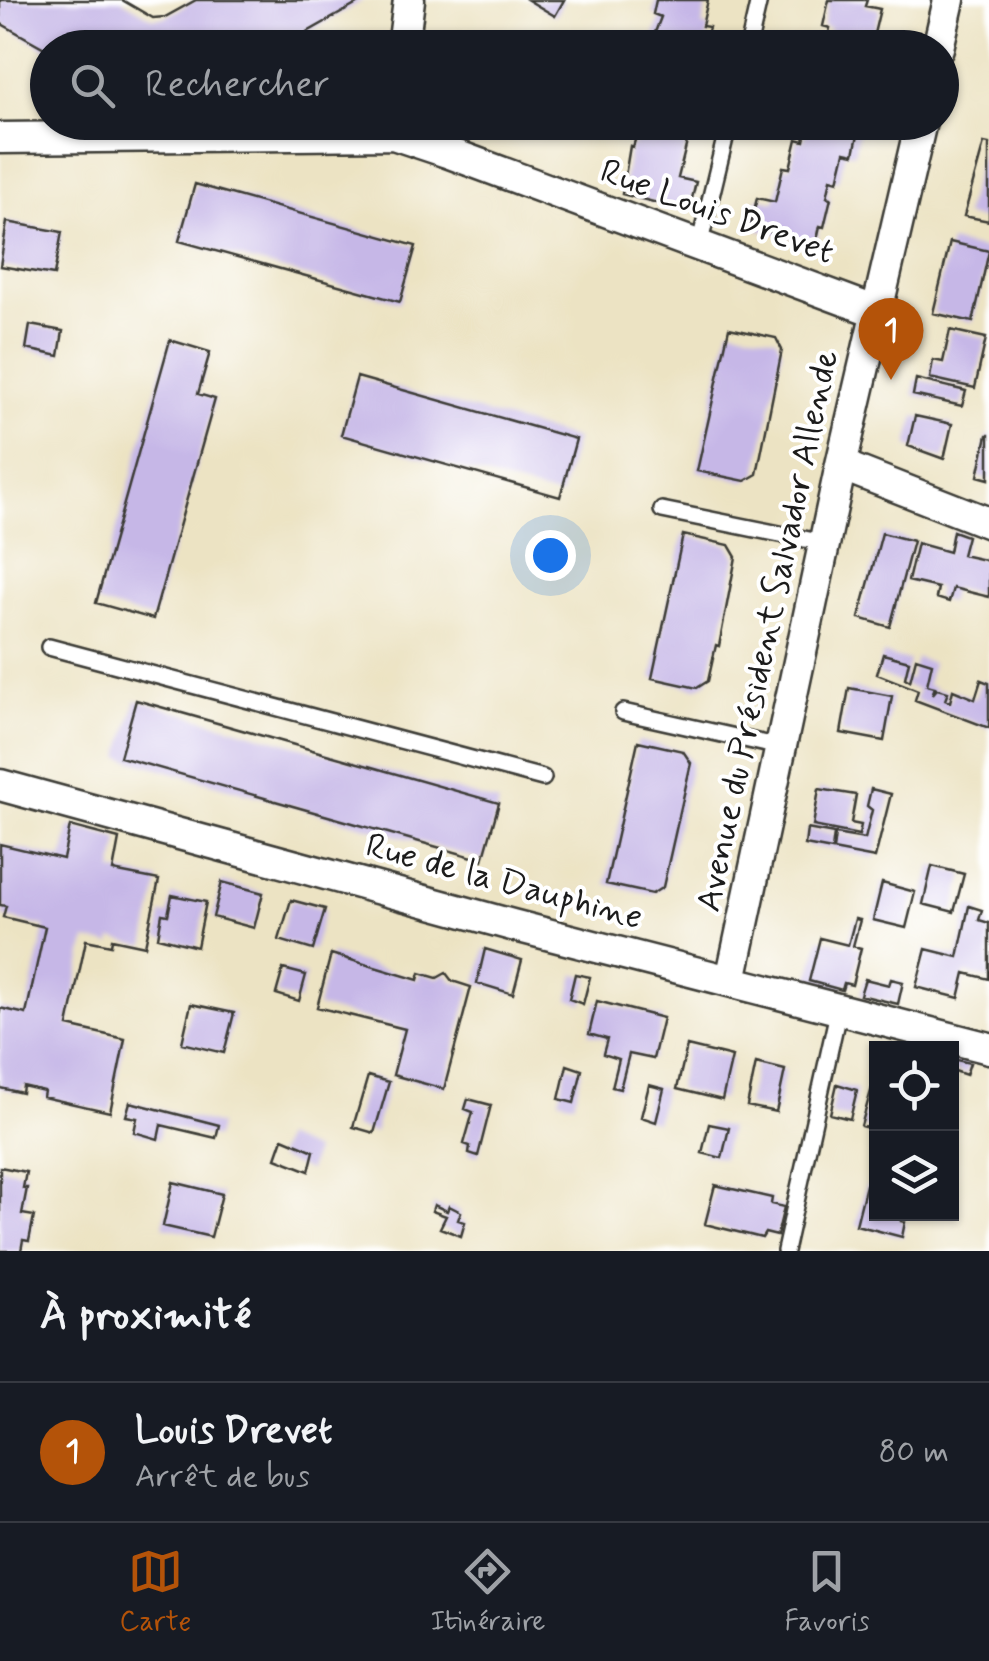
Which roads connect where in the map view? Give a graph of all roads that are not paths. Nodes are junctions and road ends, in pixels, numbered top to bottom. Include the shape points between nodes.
1 (408, 0) edge
2 (759, 0) edge
3 (949, 0) edge
4 (405, 30) edge
5 (752, 30) edge
6 (942, 30) edge
7 (30, 137) edge
8 (0, 138) edge
9 (420, 140) edge
10 (725, 140) edge
11 (917, 140) edge
12 (699, 246) junction
13 (877, 312) junction
14 (841, 465) junction
15 (662, 510) dead end
16 (989, 523) edge
17 (824, 543) junction
18 (50, 647) dead end
19 (622, 712) dead end
20 (780, 747) junction
21 (543, 778) dead end
22 (0, 785) edge
23 (730, 980) junction
24 (839, 1008) junction
25 (989, 1048) edge
26 (785, 1251) edge

1 - 4 street
2 - 5 lane
3 - 6 street
7 - 8 street, Rue Louis Drevet
9 - 12 street, Rue Louis Drevet
10 - 12 lane
11 - 13 street, Avenue du Président Salvador Allende
12 - 13 street, Rue Louis Drevet
13 - 14 street, Avenue du Président Salvador Allende
14 - 16 street
14 - 17 street, Avenue du Président Salvador Allende
15 - 17 lane
17 - 20 street, Avenue du Président Salvador Allende
18 - 21 lane
19 - 20 lane
20 - 23 street, Avenue du Président Salvador Allende
22 - 23 street, Rue de la Dauphine
23 - 24 street, Rue de la Dauphine
24 - 25 street, Rue de la Dauphine
24 - 26 lane

